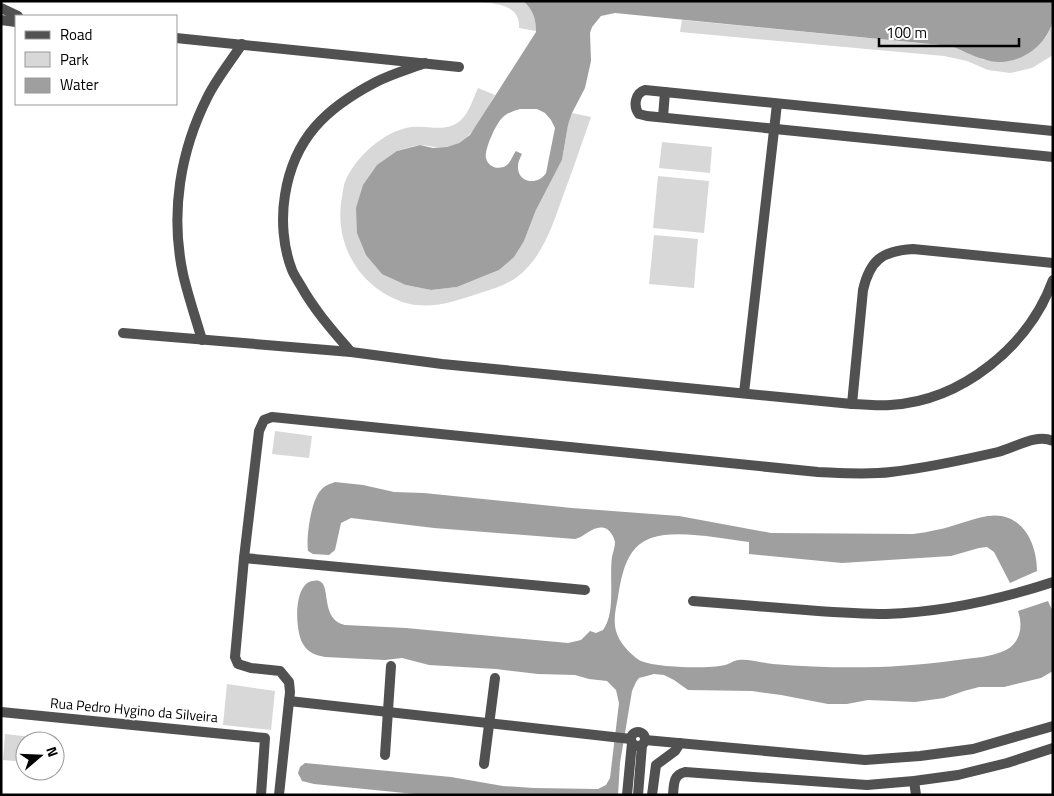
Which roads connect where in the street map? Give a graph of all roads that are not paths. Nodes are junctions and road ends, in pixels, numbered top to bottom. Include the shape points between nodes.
1 (1, 8) edge
2 (16, 15) edge
3 (1, 20) edge
4 (15, 22) edge
5 (178, 38) edge
6 (242, 44) junction
7 (425, 63) junction
8 (459, 67) dead end
9 (665, 92) junction
10 (777, 104) junction
11 (662, 117) junction
12 (773, 129) junction
13 (1053, 131) edge
14 (1053, 157) edge
15 (1053, 263) edge
16 (1053, 280) edge
17 (123, 333) dead end
18 (202, 340) junction
19 (352, 352) junction
20 (744, 393) junction
21 (852, 404) junction
22 (1053, 441) edge
23 (244, 558) junction
24 (1053, 582) edge
25 (585, 590) dead end
26 (693, 601) dead end
27 (391, 666) dead end
28 (495, 678) dead end
29 (289, 701) junction
30 (1, 712) edge
31 (388, 712) junction
32 (490, 723) junction
33 (1053, 726) edge
34 (636, 741) junction
35 (680, 743) junction
36 (1053, 748) edge
37 (385, 755) dead end
38 (484, 764) dead end
39 (914, 781) junction
40 (261, 795) edge
41 (280, 795) edge
42 (627, 795) edge
43 (638, 795) edge
44 (652, 795) edge
45 (673, 795) edge
46 (916, 795) edge

1 - 2 street
3 - 4 street
5 - 6 street
6 - 7 street
6 - 18 street via 208,95 190,139 179,180 176,229 183,274
7 - 8 street
7 - 19 street via 377,81 343,102 315,125 298,150 288,177 283,234 292,270 312,305
9 - 10 street
9 - 11 street
9 - 11 street via 645,90 636,96 639,114
10 - 12 street
10 - 13 street
11 - 12 street
12 - 14 street
12 - 20 street
15 - 21 street via 912,249 897,250 872,264 863,290
16 - 21 street via 1030,324 1012,346 987,368 930,398 891,405
17 - 18 street
18 - 19 street
19 - 20 street via 442,364
20 - 21 street
22 - 23 street via 1040,438 1001,451 938,465 890,473 859,474 272,417 264,420 259,430
23 - 25 street
23 - 29 street via 235,658 238,664 251,668 280,671 289,682
24 - 26 street via 1010,596 966,605 885,614
27 - 31 street
28 - 32 street
29 - 31 street
29 - 41 street
30 - 40 street, Rua Pedro Hygino da Silveira via 265,738
31 - 32 street
31 - 37 street
32 - 34 street
32 - 38 street
33 - 35 street via 973,749 865,760
34 - 35 street
34 - 42 street
34 - 43 street
35 - 44 street via 675,751 656,765
36 - 39 street via 958,775
39 - 45 street via 866,785 685,772 675,778
39 - 46 street

